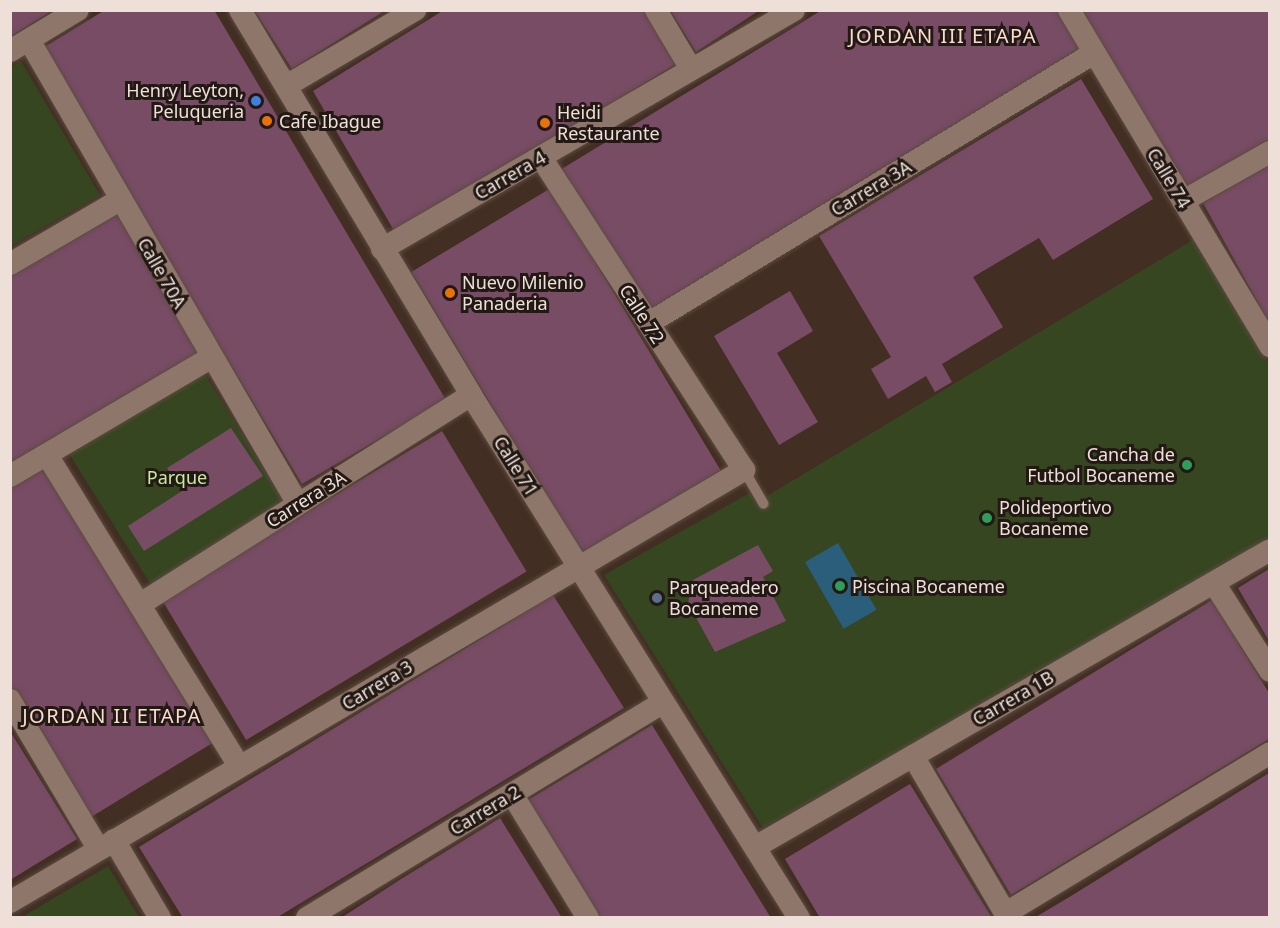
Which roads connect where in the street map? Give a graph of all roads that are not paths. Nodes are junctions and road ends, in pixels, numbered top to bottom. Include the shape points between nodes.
1 (78, 10) edge
2 (240, 10) edge
3 (415, 10) edge
4 (656, 10) edge
5 (794, 10) edge
6 (1069, 10) edge
7 (20, 46) edge
8 (1094, 53) junction
9 (691, 69) junction
10 (286, 86) junction
11 (1269, 152) edge
12 (542, 157) junction
13 (120, 200) junction
14 (1183, 201) junction
15 (382, 249) junction
16 (10, 264) edge
17 (648, 323) junction
18 (1269, 346) edge
19 (210, 358) junction
20 (471, 395) junction
21 (47, 455) junction
22 (744, 470) junction
23 (10, 476) edge
24 (298, 504) junction
25 (764, 504) dead end
26 (1269, 550) edge
27 (577, 566) junction
28 (1214, 583) junction
29 (141, 603) junction
30 (1269, 671) edge
31 (10, 700) edge
32 (663, 702) junction
33 (1269, 753) edge
34 (913, 756) junction
35 (239, 766) junction
36 (512, 794) junction
37 (106, 844) junction
38 (757, 846) junction
39 (10, 902) edge
40 (1007, 915) edge
41 (160, 918) edge
42 (307, 918) edge
43 (588, 918) edge
44 (799, 918) edge

1 - 7 street
2 - 10 street, Calle 71
3 - 10 street
4 - 9 street
5 - 9 street, Carrera 4
6 - 8 street, Calle 74
7 - 13 street, Calle 70A
8 - 14 street, Calle 74
8 - 17 street, Carrera 3A
9 - 12 street, Carrera 4
10 - 15 street, Calle 71
11 - 14 street
12 - 15 street, Carrera 4
12 - 17 street, Calle 72
13 - 16 street
13 - 19 street, Calle 70A
14 - 18 street, Calle 74
15 - 20 street, Calle 71
17 - 22 street, Calle 72
19 - 21 street
19 - 24 street, Calle 70A
20 - 24 street, Carrera 3A
20 - 27 street, Calle 71
21 - 23 street
21 - 29 street
22 - 25 lane
22 - 27 street, Carrera 3
24 - 29 street, Carrera 3A
26 - 28 street, Carrera 1B
27 - 32 street, Calle 71
27 - 35 street, Carrera 3
28 - 30 street
28 - 34 street, Carrera 1B
29 - 35 street
31 - 37 street
32 - 36 street, Carrera 2
32 - 38 street, Calle 71
33 - 40 street
34 - 38 street, Carrera 1B
34 - 40 street
35 - 37 street, Carrera 3
36 - 42 street, Carrera 2
36 - 43 street
37 - 39 street, Carrera 3
37 - 41 street
38 - 44 street, Calle 71

